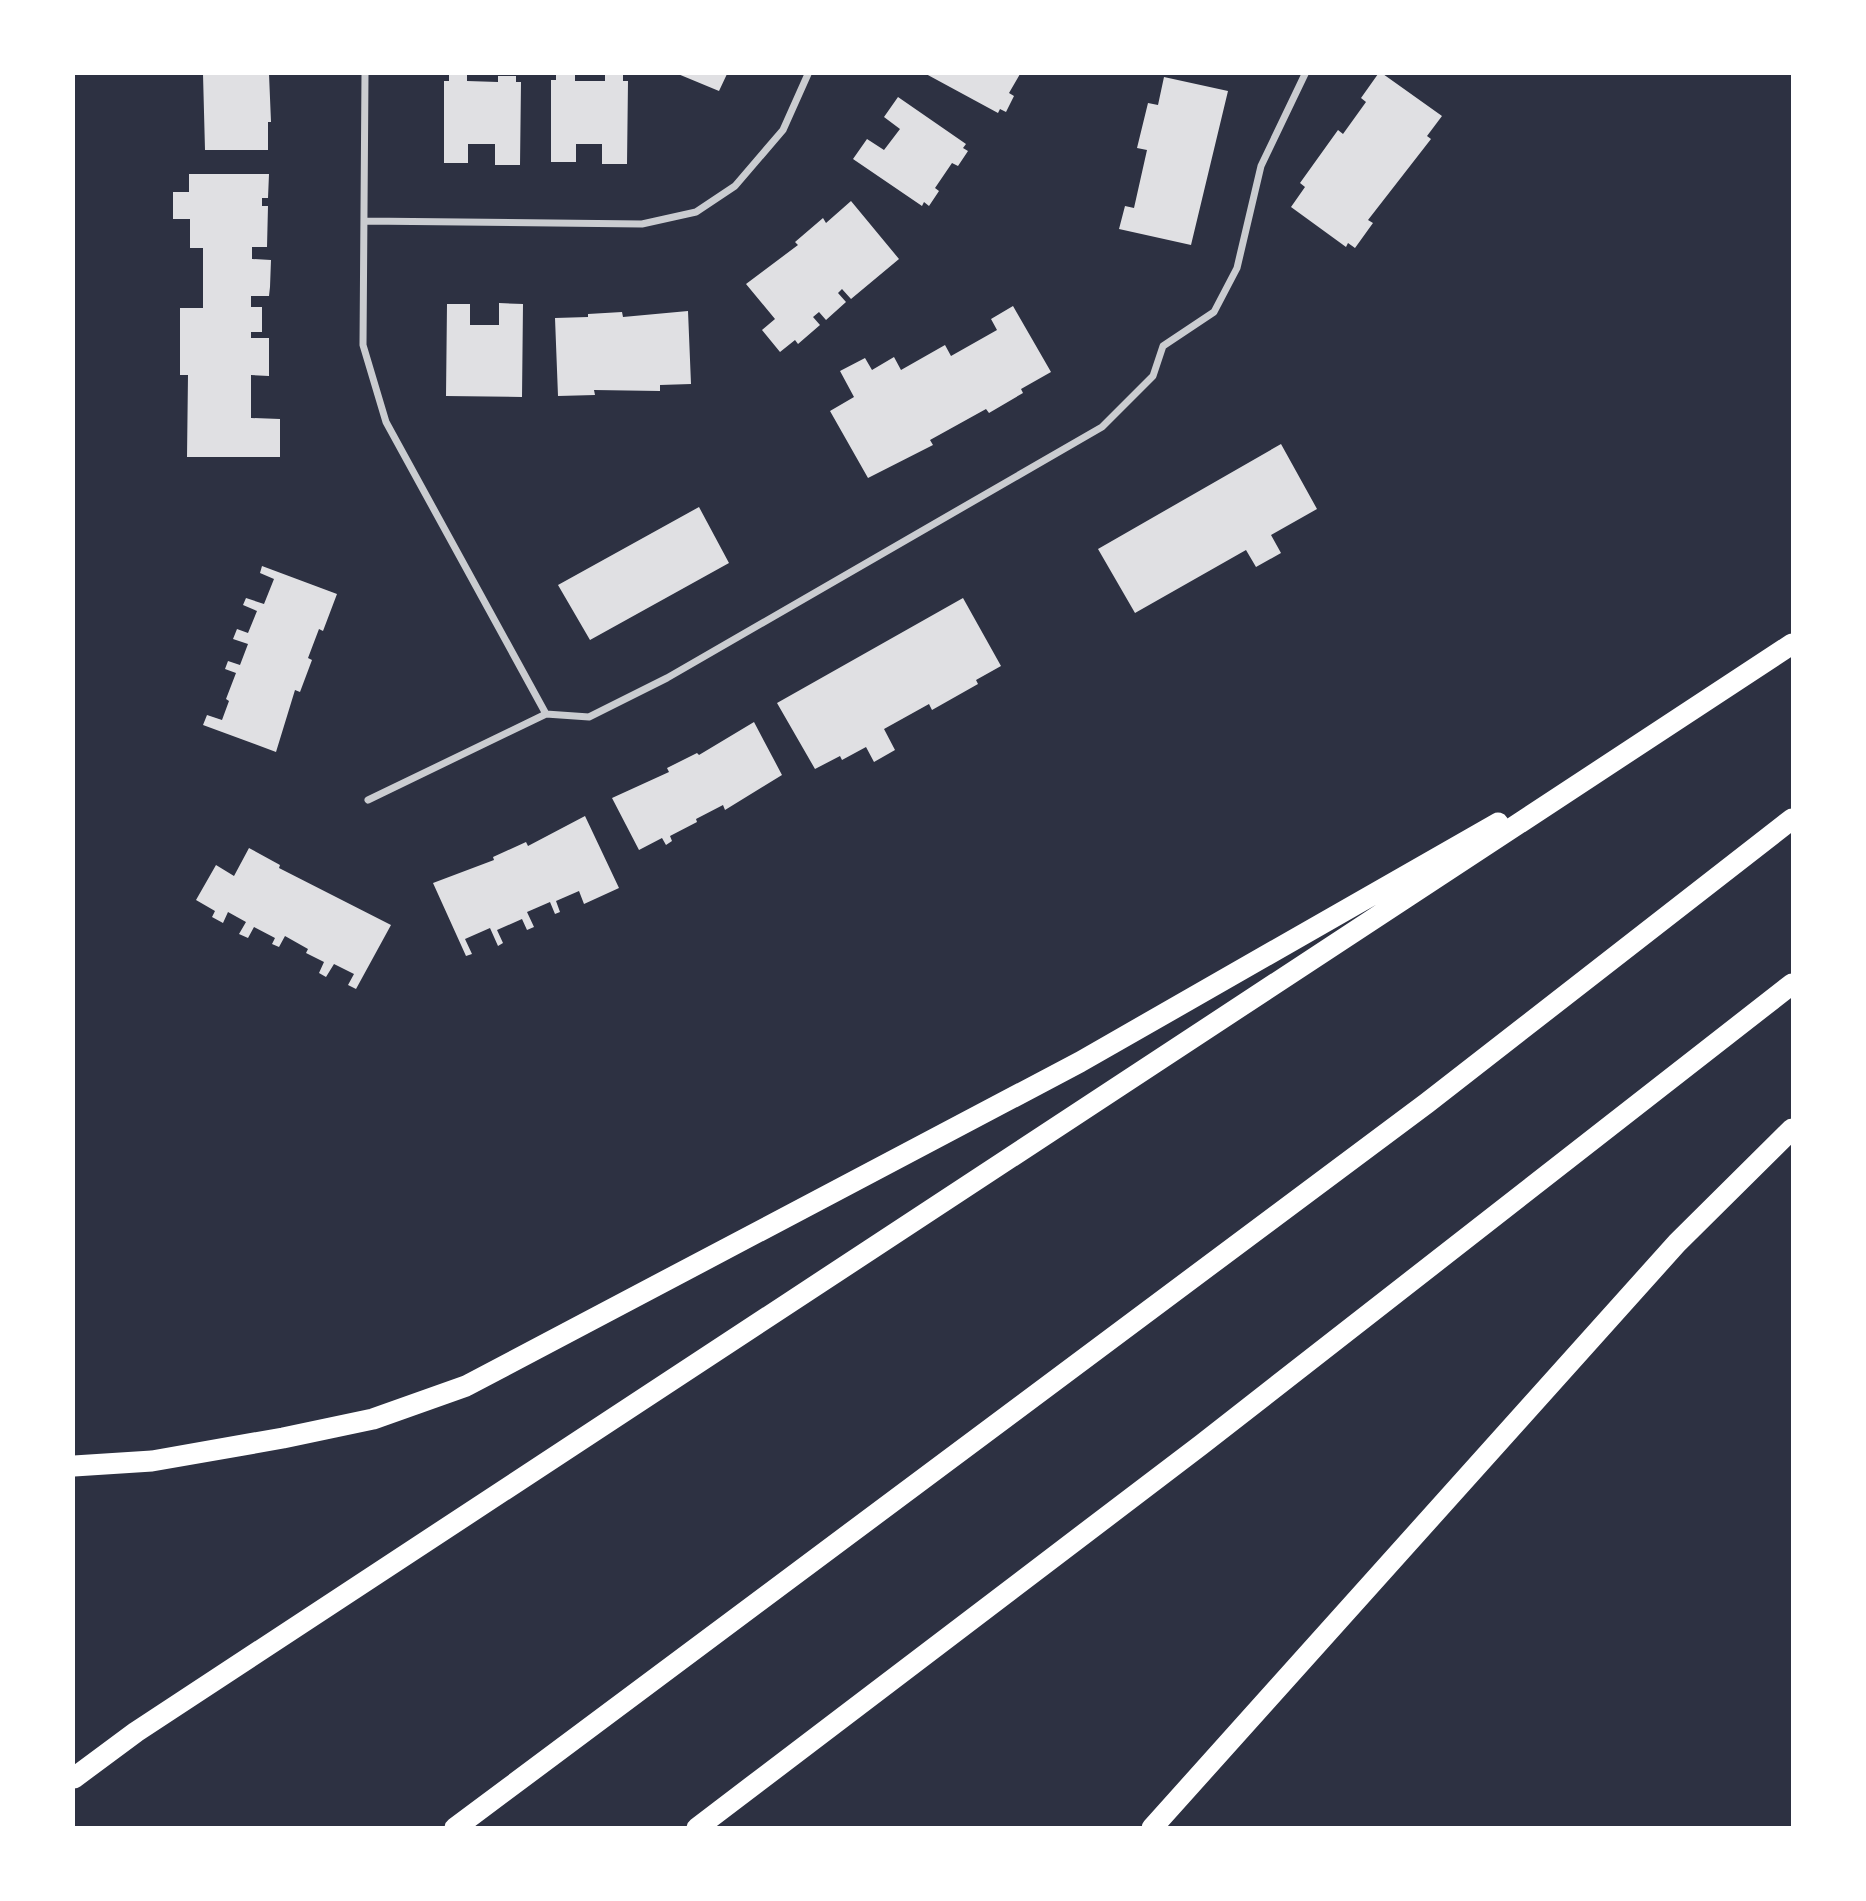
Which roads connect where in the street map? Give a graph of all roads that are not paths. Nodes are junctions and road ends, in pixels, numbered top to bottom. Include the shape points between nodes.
1 (365, 74) edge
2 (808, 74) edge
3 (1305, 74) edge
4 (364, 221) junction
5 (1793, 644) edge
6 (546, 714) junction
7 (1685, 716) junction
8 (368, 800) dead end
9 (1793, 819) edge
10 (1793, 984) edge
11 (1793, 1129) edge
12 (74, 1466) edge
13 (74, 1778) edge
14 (455, 1828) edge
15 (697, 1828) edge
16 (1152, 1828) edge

1 - 4 street
2 - 4 street via 783,130 736,186 695,212 642,224
3 - 6 street via 1261,166 1237,268 1214,312 1163,346 1153,376 1102,427 667,678 589,717
4 - 6 street via 363,345 386,422
5 - 7 highway
6 - 8 street
7 - 12 highway via 1080,1062 466,1386 373,1419 283,1438 152,1461
7 - 13 highway via 159,1716
9 - 14 highway via 1427,1103
10 - 15 highway via 1266,1395
11 - 16 highway via 1677,1243

